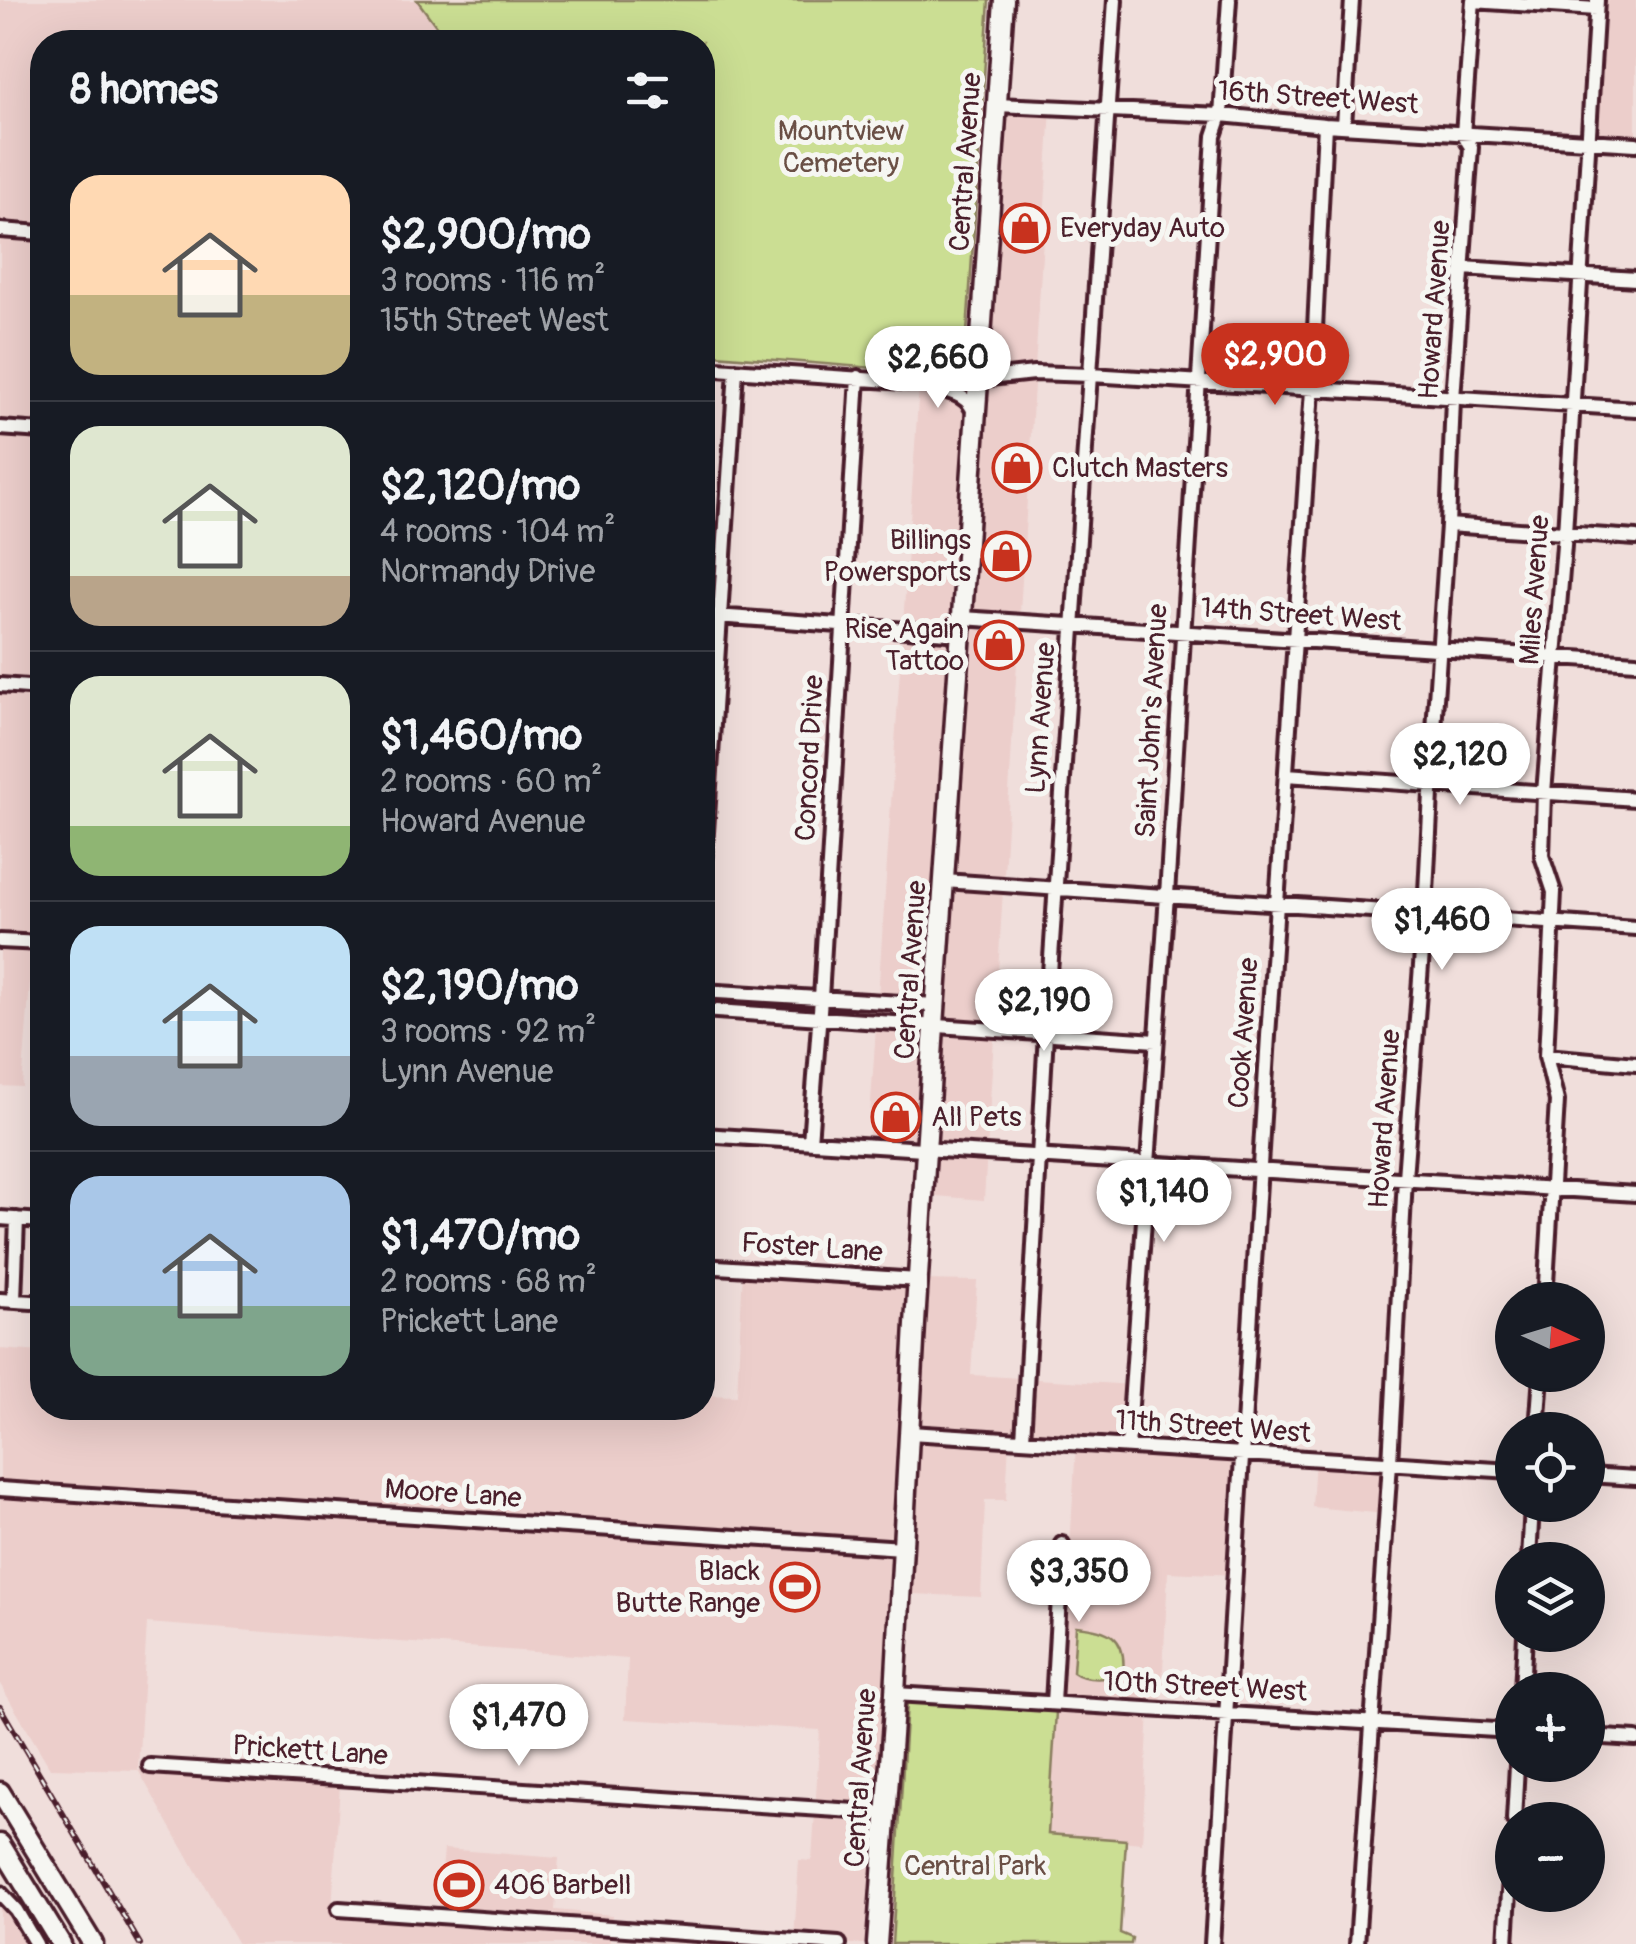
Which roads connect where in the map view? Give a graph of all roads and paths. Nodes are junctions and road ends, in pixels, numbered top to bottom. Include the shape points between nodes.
1 (1004, 0) edge
2 (1115, 0) edge
3 (1229, 0) edge
4 (1352, 0) edge
5 (1473, 0) edge
6 (1596, 5) edge
7 (997, 105) junction
8 (1107, 111) junction
9 (1221, 115) junction
10 (1325, 125) junction
11 (1344, 126) junction
12 (1464, 134) junction
13 (1589, 141) junction
14 (1636, 144) edge
15 (0, 230) edge
16 (30, 232) edge
17 (1463, 268) junction
18 (1579, 275) junction
19 (1636, 279) edge
20 (715, 369) edge
21 (736, 370) junction
22 (1091, 375) junction
23 (858, 377) junction
24 (978, 379) junction
25 (1200, 382) junction
26 (920, 384) junction
27 (1312, 390) junction
28 (1453, 398) junction
29 (1571, 406) junction
30 (1636, 409) edge
31 (975, 423) junction
32 (0, 428) edge
33 (30, 430) edge
34 (1448, 525) junction
35 (1564, 533) junction
36 (1636, 538) edge
37 (715, 616) edge
38 (720, 616) junction
39 (1073, 624) junction
40 (843, 626) junction
41 (961, 626) junction
42 (1182, 632) junction
43 (1295, 639) junction
44 (1440, 649) junction
45 (1556, 656) junction
46 (1636, 662) edge
47 (0, 685) edge
48 (30, 687) edge
49 (715, 693) edge
50 (1286, 775) junction
51 (1432, 785) junction
52 (1544, 793) junction
53 (1636, 799) edge
54 (944, 881) junction
55 (1055, 888) junction
56 (1167, 896) junction
57 (1278, 902) junction
58 (1426, 912) junction
59 (1554, 922) junction
60 (1636, 928) edge
61 (0, 941) edge
62 (30, 943) edge
63 (715, 992) edge
64 (822, 998) junction
65 (936, 1006) junction
66 (715, 1010) edge
67 (820, 1018) junction
68 (934, 1026) junction
69 (1046, 1033) junction
70 (1156, 1041) junction
71 (1546, 1056) junction
72 (1636, 1064) edge
73 (715, 1136) edge
74 (810, 1142) junction
75 (927, 1150) junction
76 (1038, 1156) junction
77 (1148, 1162) junction
78 (1260, 1169) junction
79 (1405, 1178) junction
80 (1553, 1188) junction
81 (1636, 1194) edge
82 (0, 1218) edge
83 (18, 1220) junction
84 (30, 1220) edge
85 (715, 1267) edge
86 (918, 1280) junction
87 (1547, 1282) edge
88 (7, 1300) edge
89 (910, 1433) junction
90 (1023, 1440) junction
91 (1128, 1446) junction
92 (1242, 1454) junction
93 (1390, 1463) junction
94 (1495, 1470) edge
95 (1605, 1476) edge
96 (1636, 1478) edge
97 (0, 1489) edge
98 (1062, 1544) dead end
99 (904, 1548) junction
100 (896, 1694) junction
101 (1053, 1703) junction
102 (1226, 1714) junction
103 (1371, 1722) junction
104 (1495, 1730) edge
105 (1605, 1737) edge
106 (1636, 1738) edge
107 (150, 1766) dead end
108 (3, 1800) edge
109 (886, 1813) junction
110 (0, 1844) edge
111 (0, 1892) edge
112 (340, 1909) dead end
113 (1508, 1912) edge
114 (36, 1944) edge
115 (61, 1944) edge
116 (93, 1944) edge
117 (838, 1944) edge
118 (877, 1944) edge
119 (1212, 1944) edge
120 (1357, 1944) edge
121 (1506, 1944) edge

1 - 7 main road, Central Avenue
2 - 8 street, Lynn Avenue
3 - 9 street, Saint John's Avenue
4 - 11 street
5 - 6 street
5 - 12 street, Howard Avenue
6 - 13 street, Miles Avenue
7 - 8 street, 16th Street West
7 - 24 main road, Central Avenue
8 - 9 street, 16th Street West
8 - 22 street, Lynn Avenue
9 - 10 street, 16th Street West
9 - 25 street, Saint John's Avenue via 1214,136
10 - 11 street, 16th Street West
10 - 27 street, Cook Avenue
11 - 12 street, 16th Street West
12 - 13 street, 16th Street West
12 - 17 street, Howard Avenue via 1471,147
13 - 14 street, 16th Street West
13 - 18 street, Miles Avenue
15 - 16 street
17 - 18 street
17 - 28 street, Howard Avenue
18 - 19 street
18 - 29 street, Miles Avenue
20 - 21 street
21 - 23 street
21 - 38 street
22 - 24 street via 1034,372
22 - 25 street
22 - 39 street, Lynn Avenue
23 - 26 street
23 - 40 street, Concord Drive
24 - 26 street
24 - 31 main road, Central Avenue
25 - 27 street
25 - 42 street, Saint John's Avenue
26 - 31 street via 966,399
27 - 28 street
27 - 43 street, Cook Avenue
28 - 29 street
28 - 34 street, Howard Avenue
29 - 30 street
29 - 35 street, Miles Avenue
31 - 41 main road, Central Avenue
32 - 33 street
34 - 35 street
34 - 44 street, Howard Avenue
35 - 36 street
35 - 45 street, Miles Avenue
37 - 38 street, 14th Street West
38 - 40 street, 14th Street West
38 - 49 street
39 - 41 street, 14th Street West
39 - 42 street, 14th Street West
39 - 55 street, Lynn Avenue
40 - 41 street, 14th Street West
40 - 64 street, Concord Drive
41 - 54 main road, Central Avenue
42 - 43 street, 14th Street West
42 - 56 street, Saint John's Avenue
43 - 44 street, 14th Street West
43 - 50 street, Cook Avenue
44 - 45 street, 14th Street West
44 - 51 street, Howard Avenue
45 - 46 street, 14th Street West
45 - 52 street, Miles Avenue
47 - 48 street
50 - 51 street
50 - 57 street, Cook Avenue
51 - 52 street
51 - 58 street, Howard Avenue
52 - 53 street
52 - 59 street, Miles Avenue via 1542,856 1554,892
54 - 55 street
54 - 65 main road, Central Avenue
55 - 56 street
55 - 69 street, Lynn Avenue
56 - 57 street
56 - 70 street, Saint John's Avenue
57 - 58 street
57 - 78 street, Cook Avenue
58 - 59 street
58 - 79 street, Howard Avenue
59 - 60 street
59 - 71 street, Miles Avenue
61 - 62 street
63 - 64 street
64 - 65 street
64 - 67 street, Concord Drive
65 - 68 main road, Central Avenue
66 - 67 street
67 - 68 street
67 - 74 street, Concord Drive
68 - 69 street
68 - 75 main road, Central Avenue
69 - 70 street
69 - 76 street, Lynn Avenue
70 - 77 street, Saint John's Avenue
71 - 72 street
71 - 80 street, Miles Avenue via 1557,1101
73 - 74 street
74 - 75 street
75 - 76 street
75 - 86 main road, Central Avenue
76 - 77 street
76 - 90 street, Lynn Avenue
77 - 78 street
77 - 91 street, Saint John's Avenue
78 - 79 street
78 - 92 street, Cook Avenue
79 - 80 street
79 - 93 street, Howard Avenue
80 - 81 street
80 - 87 street, Miles Avenue
82 - 83 street
83 - 84 street
83 - 88 street
85 - 86 street, Foster Lane
86 - 89 main road, Central Avenue
89 - 90 street, 11th Street West
89 - 99 main road, Central Avenue
90 - 91 street, 11th Street West
91 - 92 street, 11th Street West
92 - 93 street, 11th Street West
92 - 102 street, Cook Avenue
93 - 94 street, 11th Street West
93 - 103 street, Howard Avenue
95 - 96 street
97 - 99 street, Moore Lane
98 - 101 street
99 - 100 main road, Central Avenue
100 - 101 street, 10th Street West
100 - 109 main road, Central Avenue
101 - 102 street, 10th Street West
102 - 103 street, 10th Street West
102 - 119 street, Cook Avenue
103 - 104 street, 10th Street West
103 - 120 street, Howard Avenue
105 - 106 street
107 - 109 street, Prickett Lane
108 - 116 main road
109 - 118 main road, Central Avenue
110 - 115 main road
111 - 114 street
112 - 117 street
113 - 121 street

